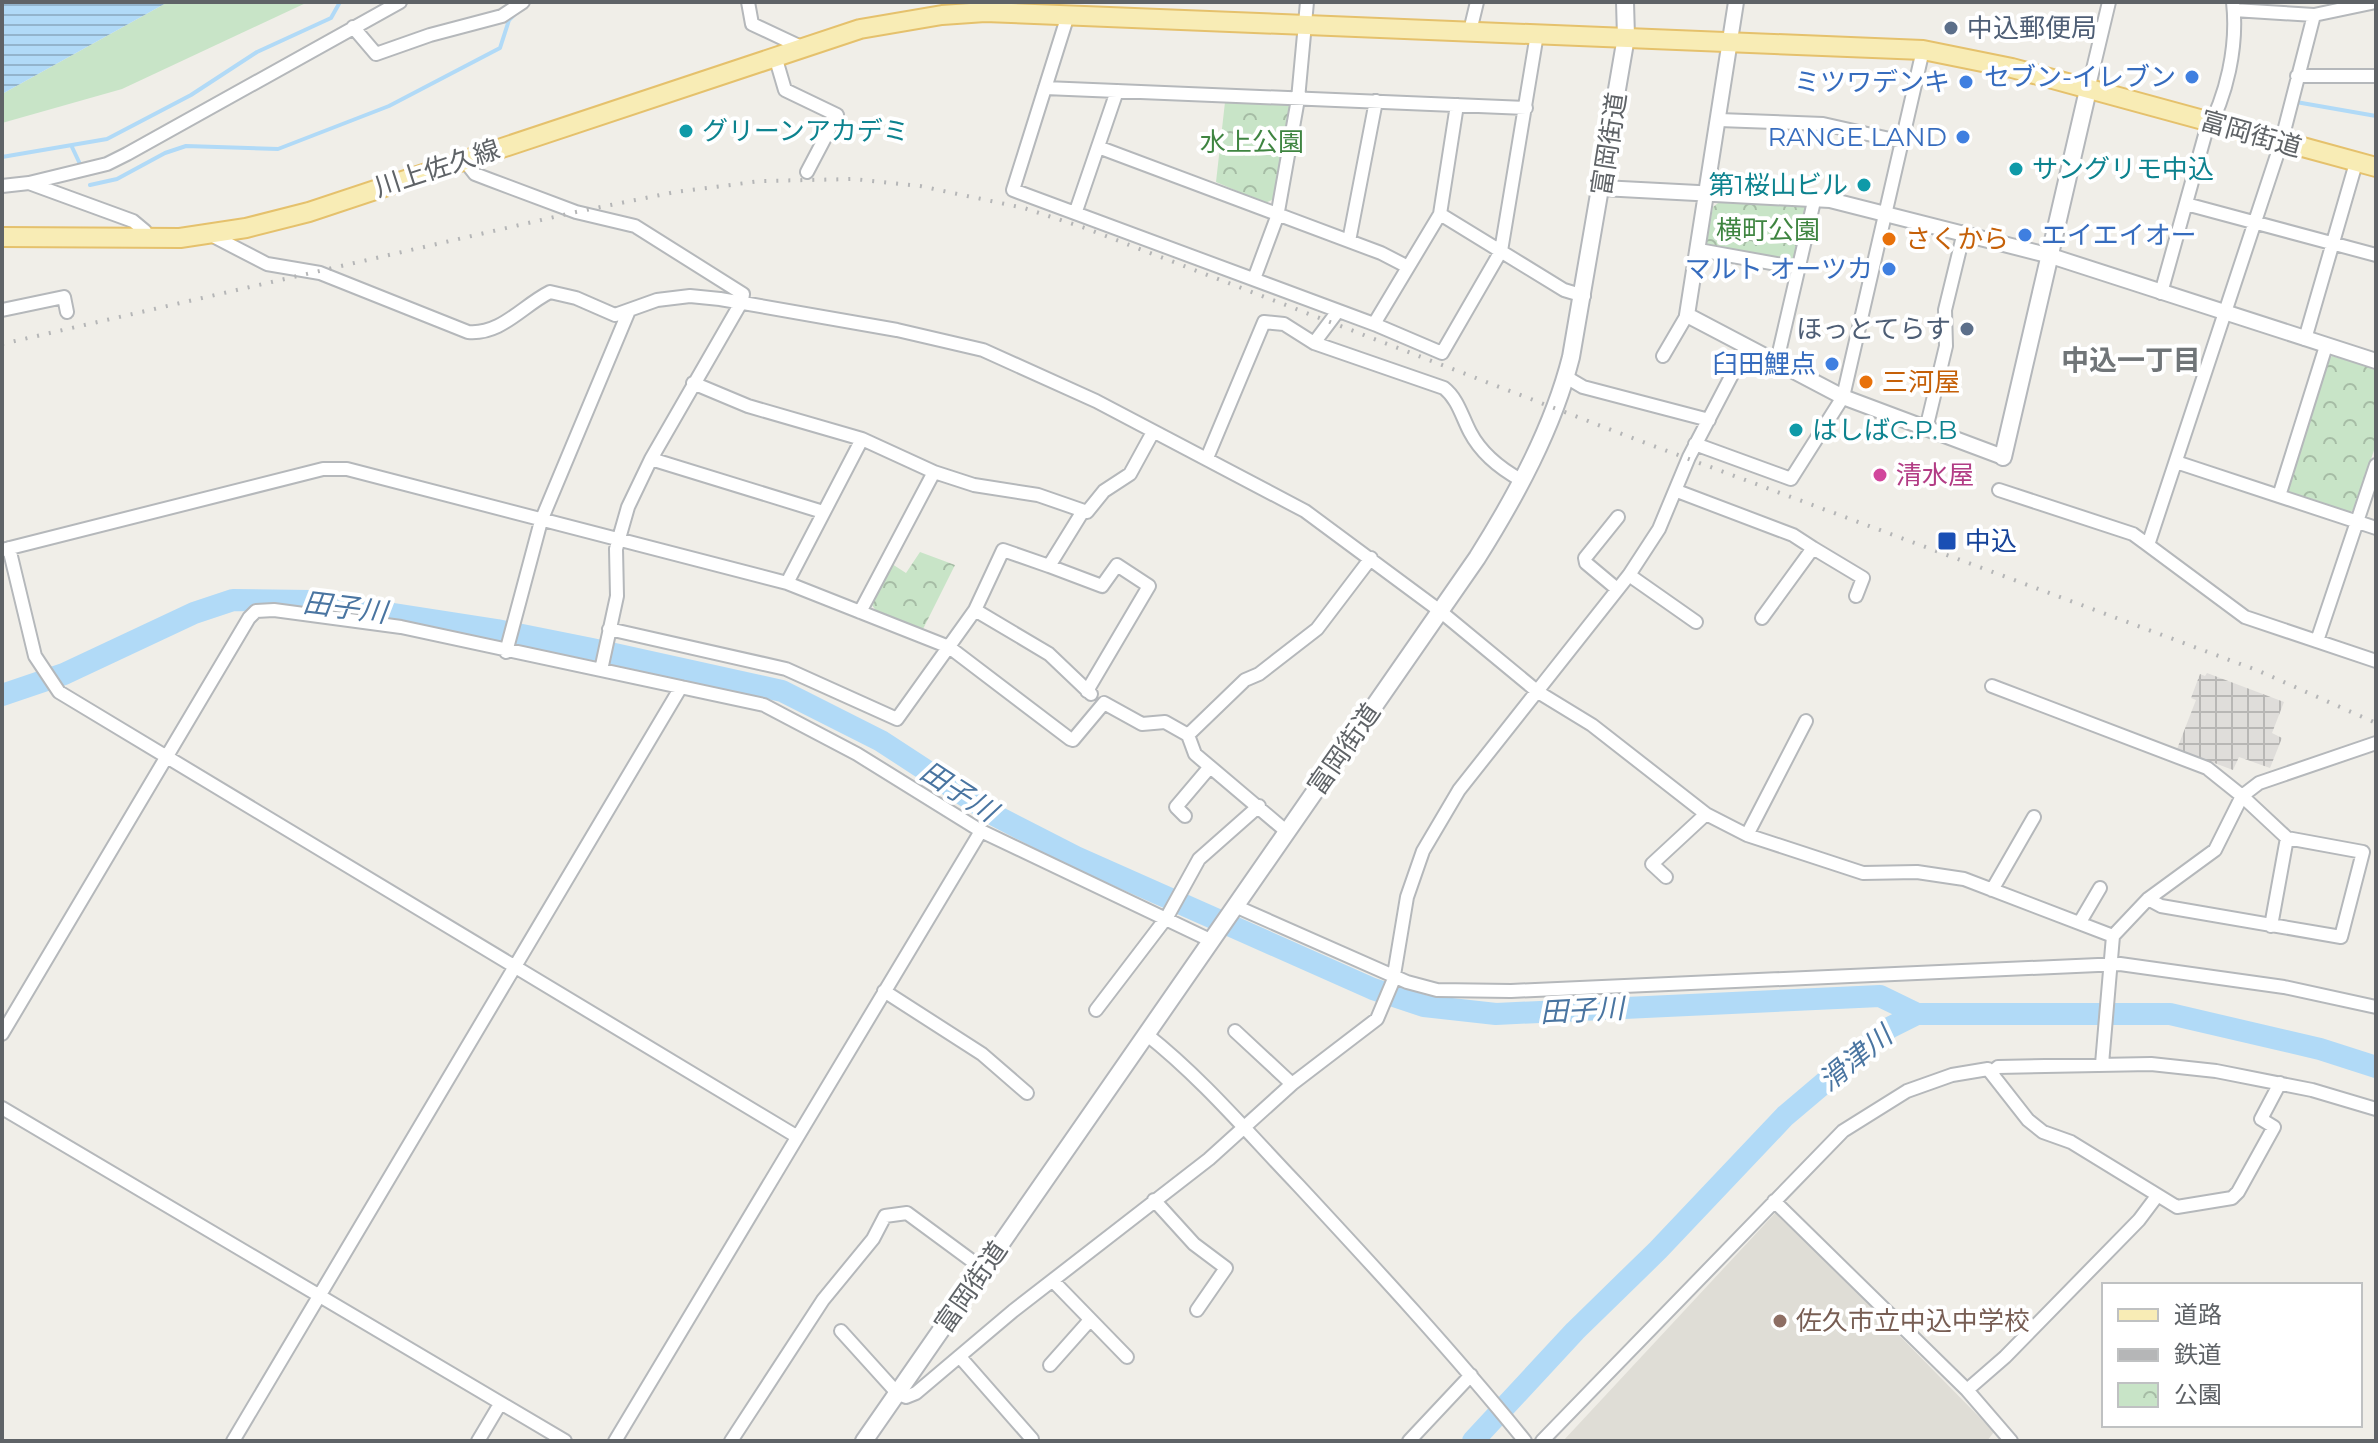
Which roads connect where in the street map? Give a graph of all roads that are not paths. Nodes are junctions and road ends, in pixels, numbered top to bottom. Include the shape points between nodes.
1 (400, 2) edge
2 (523, 2) edge
3 (748, 2) edge
4 (1307, 2) edge
5 (1477, 2) edge
6 (1625, 2) edge
7 (1736, 2) edge
8 (2109, 2) edge
9 (2376, 2) edge
10 (2234, 6) edge
11 (1099, 9) edge
12 (1068, 15) junction
13 (2314, 15) junction
14 (1305, 25) junction
15 (353, 27) junction
16 (1470, 31) junction
17 (1537, 34) junction
18 (1626, 37) junction
19 (1732, 42) junction
20 (801, 47) junction
21 (1923, 50) junction
22 (775, 56) junction
23 (2297, 76) junction
24 (2376, 76) edge
25 (1045, 88) junction
26 (2088, 90) junction
27 (1117, 91) junction
28 (1298, 99) junction
29 (1376, 101) junction
30 (1457, 105) junction
31 (1526, 108) junction
32 (1719, 120) junction
33 (2211, 123) junction
34 (1903, 142) junction
35 (2281, 143) junction
36 (1098, 147) junction
37 (464, 160) junction
38 (2356, 163) junction
39 (2376, 167) edge
40 (807, 172) dead end
41 (29, 183) junction
42 (2, 186) edge
43 (1602, 188) junction
44 (1708, 193) junction
45 (1815, 197) junction
46 (2186, 204) junction
47 (1076, 211) junction
48 (1886, 213) junction
49 (1440, 214) junction
50 (1277, 217) junction
51 (2256, 223) junction
52 (1964, 232) junction
53 (211, 235) junction
54 (2, 237) edge
55 (148, 240) junction
56 (1349, 241) junction
57 (2334, 244) junction
58 (1699, 250) junction
59 (1501, 251) junction
60 (2376, 255) edge
61 (2051, 256) junction
62 (1408, 267) junction
63 (1799, 268) junction
64 (1254, 279) junction
65 (2161, 293) junction
66 (1584, 296) junction
67 (742, 301) junction
68 (2, 310) edge
69 (1338, 311) junction
70 (67, 312) dead end
71 (628, 313) junction
72 (2225, 314) junction
73 (1687, 315) junction
74 (1374, 324) junction
75 (2305, 339) junction
76 (1314, 343) junction
77 (1747, 346) junction
78 (2326, 346) junction
79 (1663, 356) dead end
80 (1777, 361) junction
81 (2376, 361) edge
82 (1566, 377) junction
83 (693, 383) junction
84 (1843, 397) junction
85 (1709, 420) junction
86 (1926, 429) junction
87 (1153, 432) junction
88 (862, 439) junction
89 (1695, 444) junction
90 (2003, 457) joint
91 (1207, 458) junction
92 (651, 459) junction
93 (2176, 462) junction
94 (2376, 465) edge
95 (934, 472) junction
96 (1521, 480) junction
97 (1999, 490) dead end
98 (1677, 491) junction
99 (2279, 496) junction
100 (1083, 511) junction
101 (823, 512) junction
102 (1618, 517) dead end
103 (541, 521) junction
104 (2358, 522) junction
105 (2376, 528) edge
106 (618, 541) junction
107 (2148, 545) junction
108 (1813, 548) junction
109 (6, 549) edge
110 (1371, 558) junction
111 (1049, 566) junction
112 (1629, 575) junction
113 (787, 583) junction
114 (1617, 589) junction
115 (1856, 596) dead end
116 (975, 610) junction
117 (1440, 611) junction
118 (860, 612) junction
119 (1762, 618) dead end
120 (1696, 622) dead end
121 (607, 634) junction
122 (2317, 641) junction
123 (949, 647) junction
124 (507, 648) junction
125 (2376, 661) edge
126 (601, 666) junction
127 (1992, 686) dead end
128 (681, 687) junction
129 (1087, 691) junction
130 (1538, 692) junction
131 (1104, 703) junction
132 (1806, 721) dead end
133 (1188, 735) junction
134 (2376, 743) edge
135 (165, 759) junction
136 (1209, 768) junction
137 (2242, 796) junction
138 (1259, 806) junction
139 (1706, 814) junction
140 (1185, 816) dead end
141 (2034, 817) dead end
142 (981, 831) junction
143 (1286, 831) junction
144 (1747, 835) junction
145 (2287, 838) junction
146 (1641, 853) dead end
147 (1652, 864) junction
148 (1666, 877) dead end
149 (2100, 888) dead end
150 (1992, 890) junction
151 (2148, 899) junction
152 (1232, 910) junction
153 (1166, 918) junction
154 (2080, 922) junction
155 (2271, 926) junction
156 (2113, 936) junction
157 (1213, 939) junction
158 (2109, 965) junction
159 (514, 966) junction
160 (1394, 978) junction
161 (884, 991) junction
162 (2376, 1007) edge
163 (1096, 1010) dead end
164 (1235, 1031) dead end
165 (2, 1034) edge
166 (1146, 1034) junction
167 (2103, 1062) junction
168 (1992, 1072) junction
169 (2280, 1083) junction
170 (1292, 1084) junction
171 (1027, 1093) dead end
172 (2, 1108) edge
173 (2376, 1109) edge
174 (1244, 1130) junction
175 (796, 1136) junction
176 (2157, 1196) junction
177 (1154, 1200) junction
178 (1774, 1201) junction
179 (983, 1269) junction
180 (1053, 1281) junction
181 (319, 1297) junction
182 (1197, 1310) dead end
183 (1090, 1320) junction
184 (841, 1331) dead end
185 (960, 1357) junction
186 (1127, 1357) dead end
187 (1050, 1365) dead end
188 (1472, 1376) junction
189 (1967, 1390) junction
190 (898, 1394) junction
191 (500, 1404) junction
192 (1032, 1439) dead end
193 (233, 1441) edge
194 (478, 1441) edge
195 (565, 1441) edge
196 (615, 1441) edge
197 (731, 1441) edge
198 (864, 1441) edge
199 (1409, 1441) edge
200 (1525, 1441) edge
201 (1542, 1441) edge
202 (2011, 1441) edge

1 - 15 street
2 - 15 street via 502,16 376,54
3 - 20 street via 752,24
4 - 14 street
5 - 16 street
6 - 18 main road
7 - 19 street
8 - 26 street
9 - 13 street
10 - 13 street
10 - 33 street via 2234,49
11 - 12 main road, 川上佐久線
11 - 14 main road, 川上佐久線
12 - 20 main road, 川上佐久線 via 985,12 860,29
12 - 25 street
13 - 23 street
14 - 16 main road, 川上佐久線
14 - 28 street
15 - 41 street via 107,164
16 - 17 main road, 川上佐久線
17 - 18 main road, 川上佐久線
17 - 31 street
18 - 19 main road, 富岡街道
18 - 43 main road, 富岡街道
19 - 21 main road, 富岡街道
19 - 32 street
20 - 22 main road, 川上佐久線
21 - 26 main road, 富岡街道
21 - 34 street
22 - 37 main road, 川上佐久線
22 - 40 street via 785,90 837,115
23 - 24 street
23 - 35 street
25 - 27 street
25 - 47 street via 1013,190
26 - 33 main road, 富岡街道
26 - 61 main road
27 - 28 street
27 - 36 street
28 - 29 street
28 - 50 street
29 - 30 street
29 - 56 street
30 - 31 street
30 - 49 street
31 - 59 street
32 - 34 street via 1823,124
32 - 44 street
33 - 35 main road, 富岡街道
33 - 46 street
34 - 48 street
35 - 38 main road, 富岡街道
35 - 51 street
36 - 47 street
36 - 50 street
37 - 53 main road, 川上佐久線 via 309,212
37 - 67 street via 475,174 576,212 635,226 739,290
38 - 39 main road, 富岡街道
38 - 57 street
41 - 42 street
41 - 55 street via 133,221
43 - 44 street
43 - 66 main road, 富岡街道
44 - 45 street
44 - 58 street
45 - 48 street
45 - 63 street
46 - 51 street
46 - 65 street
47 - 64 street
48 - 52 street
48 - 84 street
49 - 59 street
49 - 62 street
50 - 56 street
50 - 64 street
51 - 57 street
51 - 72 street
52 - 61 street
52 - 86 street
53 - 55 main road, 川上佐久線
53 - 71 street via 267,264 320,273 468,332 499,326 550,292 615,315
54 - 55 main road, 川上佐久線
56 - 62 street
57 - 60 street
57 - 75 street
58 - 63 street
58 - 73 street
59 - 66 street via 1564,290
59 - 74 street via 1442,353
61 - 65 street
61 - 90 main road
62 - 74 street
63 - 80 street
64 - 69 street
65 - 72 street
66 - 82 main road, 富岡街道
67 - 71 street via 690,296 657,300
67 - 83 street
67 - 87 street via 983,350
68 - 70 street via 64,297
69 - 74 street
69 - 76 street
71 - 103 street
72 - 75 street
72 - 93 street
73 - 77 street
73 - 79 street
75 - 78 street
76 - 91 street via 1284,324 1264,322
76 - 96 street via 1444,388 1486,455
77 - 80 street
77 - 85 street
78 - 81 street
78 - 99 street
80 - 84 street
82 - 85 street via 1583,387
82 - 96 main road, 富岡街道
83 - 88 street via 748,406
83 - 92 street
84 - 86 street
84 - 89 street via 1791,479
85 - 89 street
86 - 90 street
87 - 91 street
87 - 100 street via 1126,479 1104,491 1092,510
88 - 95 street
88 - 101 street
89 - 98 street
91 - 110 street via 1305,511
92 - 101 street
92 - 106 street
93 - 99 street
93 - 107 street
94 - 104 street
95 - 100 street via 974,485 1038,495
95 - 118 street
96 - 117 main road, 富岡街道 via 1495,530
97 - 107 street via 2133,534
98 - 108 street via 1793,535
98 - 112 street
99 - 104 street
100 - 111 street
101 - 113 street
102 - 114 street via 1585,558
103 - 106 street
103 - 109 street via 347,469 323,469
103 - 124 street
104 - 105 street
104 - 122 street
106 - 113 street
106 - 121 street via 617,596
107 - 122 street via 2245,617
108 - 115 street via 1863,578
108 - 119 street
109 - 135 street via 39,666 56,689
110 - 117 street
110 - 133 street via 1317,629 1245,680
111 - 116 street via 1003,550
111 - 129 street via 1102,586 1117,565 1149,586
112 - 114 street
112 - 120 street
113 - 118 street
114 - 130 street
116 - 123 street
116 - 129 street via 1049,654
117 - 130 street
117 - 143 main road, 富岡街道
118 - 123 street
121 - 123 street via 786,669 892,719 900,716
121 - 126 street
122 - 125 street
123 - 131 street via 1070,739
124 - 126 street
124 - 135 street via 345,617 256,611
126 - 128 street
127 - 137 street via 2207,768
128 - 142 street via 777,711
128 - 159 street
129 - 131 street
130 - 139 street via 1592,725
130 - 160 street via 1459,790 1423,851 1407,897
131 - 133 street via 1142,724 1165,722
132 - 144 street
133 - 136 street via 1195,754
134 - 137 street via 2259,783
135 - 159 street
135 - 165 street
136 - 138 street
136 - 140 street via 1176,807
137 - 145 street
137 - 151 street via 2215,850
138 - 143 street
138 - 153 street via 1199,859
139 - 144 street
139 - 147 street
141 - 150 street
142 - 153 street
142 - 161 street
143 - 152 main road, 富岡街道
144 - 150 street via 1863,873 1940,873
145 - 155 street
145 - 155 street via 2363,852 2341,937
146 - 147 street
147 - 148 street
149 - 154 street
150 - 154 street
151 - 155 street via 2161,906
151 - 156 street
152 - 157 main road, 富岡街道
152 - 160 street
153 - 157 street
153 - 163 street
154 - 156 street
156 - 158 street
157 - 166 main road, 富岡街道
158 - 160 street via 1498,992 1437,990
158 - 162 street via 2284,987
158 - 167 street
159 - 175 street
159 - 181 street
160 - 170 street via 1382,1011
161 - 171 street via 982,1054
161 - 175 street
164 - 170 street
166 - 174 street
166 - 179 main road, 富岡街道
167 - 168 street via 1998,1067
167 - 169 street via 2216,1071
168 - 176 street via 2043,1132 2071,1142
168 - 178 street via 1984,1068 1952,1075 1876,1109 1843,1131
169 - 173 street
169 - 176 street via 2261,1119 2274,1127 2232,1198 2177,1207
170 - 174 street
172 - 181 street
174 - 177 street
174 - 188 street
175 - 196 street
176 - 189 street via 2005,1357
177 - 180 street
177 - 182 street via 1194,1244 1226,1268
178 - 189 street
178 - 201 street
179 - 190 main road, 富岡街道
179 - 197 street via 907,1213 885,1216
180 - 183 street
180 - 185 street
181 - 191 street
181 - 193 street
183 - 186 street
183 - 187 street
184 - 190 street
185 - 190 street via 916,1393
185 - 192 street
188 - 199 street
188 - 200 street
189 - 202 street
190 - 198 main road, 富岡街道
191 - 194 street
191 - 195 street

